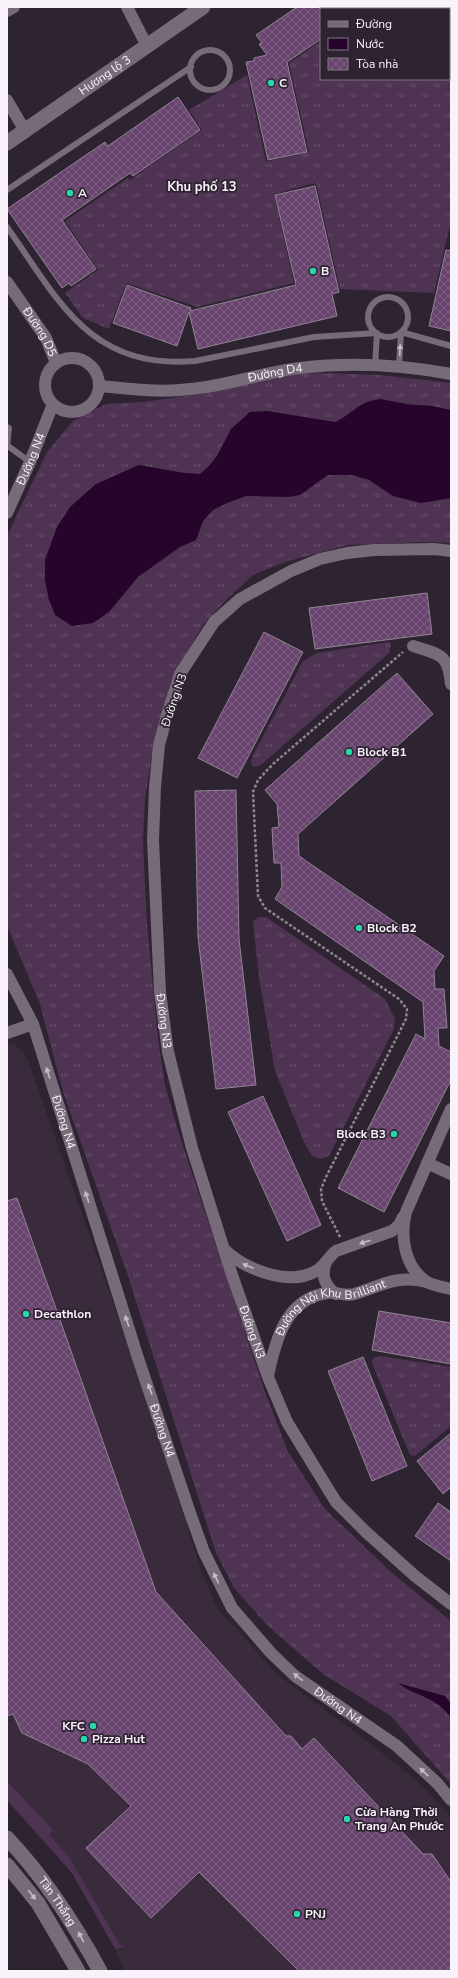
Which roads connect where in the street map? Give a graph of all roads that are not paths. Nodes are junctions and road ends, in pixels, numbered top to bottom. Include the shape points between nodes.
1 (14, 7) edge
2 (127, 7) edge
3 (203, 7) edge
4 (7, 11) edge
5 (147, 46) junction
6 (190, 67) junction
7 (7, 100) edge
8 (26, 130) junction
9 (7, 143) edge
10 (7, 190) edge
11 (7, 227) edge
12 (7, 282) edge
13 (401, 332) junction
14 (377, 333) junction
15 (451, 346) edge
16 (56, 363) junction
17 (375, 366) junction
18 (399, 367) junction
19 (451, 374) edge
20 (100, 386) junction
21 (53, 404) junction
22 (7, 426) edge
23 (8, 447) edge
24 (30, 462) junction
25 (7, 514) edge
26 (451, 550) edge
27 (413, 646) road end
28 (451, 684) edge
29 (7, 974) edge
30 (33, 1024) junction
31 (7, 1033) edge
32 (450, 1113) edge
33 (427, 1163) junction
34 (451, 1174) edge
35 (406, 1212) junction
36 (388, 1234) junction
37 (404, 1241) junction
38 (223, 1248) junction
39 (409, 1261) junction
40 (326, 1262) junction
41 (398, 1279) junction
42 (428, 1282) junction
43 (451, 1289) edge
44 (336, 1294) junction
45 (268, 1377) junction
46 (451, 1604) edge
47 (451, 1800) edge
48 (7, 1838) edge
49 (7, 1865) edge
50 (78, 1971) edge
51 (100, 1971) edge

1 - 4 street
2 - 5 street
3 - 5 street, Hương lộ 3
5 - 8 street, Hương lộ 3
6 - 6 lane via 192,80 202,89 208,90 225,84 230,72 226,58 216,51 209,50 197,56
6 - 10 lane
7 - 8 street
8 - 9 street, Hương lộ 3
11 - 14 lane via 79,325 109,346 146,360 195,361 314,337
12 - 16 street, Đường D5 via 46,338
13 - 14 lane via 389,337
13 - 14 lane via 408,321 406,308 397,299 384,297 377,300 369,310 369,323
13 - 15 lane
18 -> 13 lane
14 - 17 lane
16 - 20 street via 63,359 81,359 95,369
16 - 21 street via 49,370 45,388
17 - 18 street, Đường D4
17 - 20 street, Đường D4 via 299,368 190,390
18 - 19 street, Đường D4
20 - 21 street via 98,395 86,409 68,412
21 - 24 street, Đường N4
22 - 23 lane
23 - 24 lane
24 - 25 street, Đường N4
26 - 38 street, Đường N3 via 374,550 347,553 320,559 291,571 240,599 214,622 180,674 159,745 154,787 153,848 160,992 168,1052 192,1148
27 - 28 street via 445,659 450,668
29 - 30 street, Đường N4
30 - 31 street
47 -> 30 street, Đường N4 via 438,1784 396,1746 296,1676 270,1653 232,1608 204,1552 190,1513 138,1358
32 - 33 street, Đường Nội Khu Brilliant
33 - 34 street
33 - 35 street, Đường Nội Khu Brilliant
35 - 36 street, Đường Nội Khu Brilliant via 398,1226
35 - 37 street, Đường Nội Khu Brilliant via 402,1226
36 - 37 street
36 -> 40 street, Đường Nội Khu Brilliant via 336,1251
37 - 39 street, Đường Nội Khu Brilliant
40 -> 38 street, Đường Nội Khu Brilliant via 307,1275 276,1275 245,1266
38 - 45 street, Đường N3
39 - 41 street via 406,1271
39 - 42 street, Đường Nội Khu Brilliant via 414,1270
40 - 44 street via 323,1268 324,1280 329,1289
41 - 42 street, Đường Nội Khu Brilliant
41 - 44 street, Đường Nội Khu Brilliant via 353,1295
42 - 43 street, Đường Nội Khu Brilliant
44 - 45 street, Đường Nội Khu Brilliant via 325,1293 310,1298 286,1320 274,1344
45 - 46 street, Đường N3 via 287,1422 336,1502 415,1576
51 -> 48 street, Tân Thắng via 77,1929 50,1890 23,1854
49 -> 50 street, Tân Thắng via 38,1902

